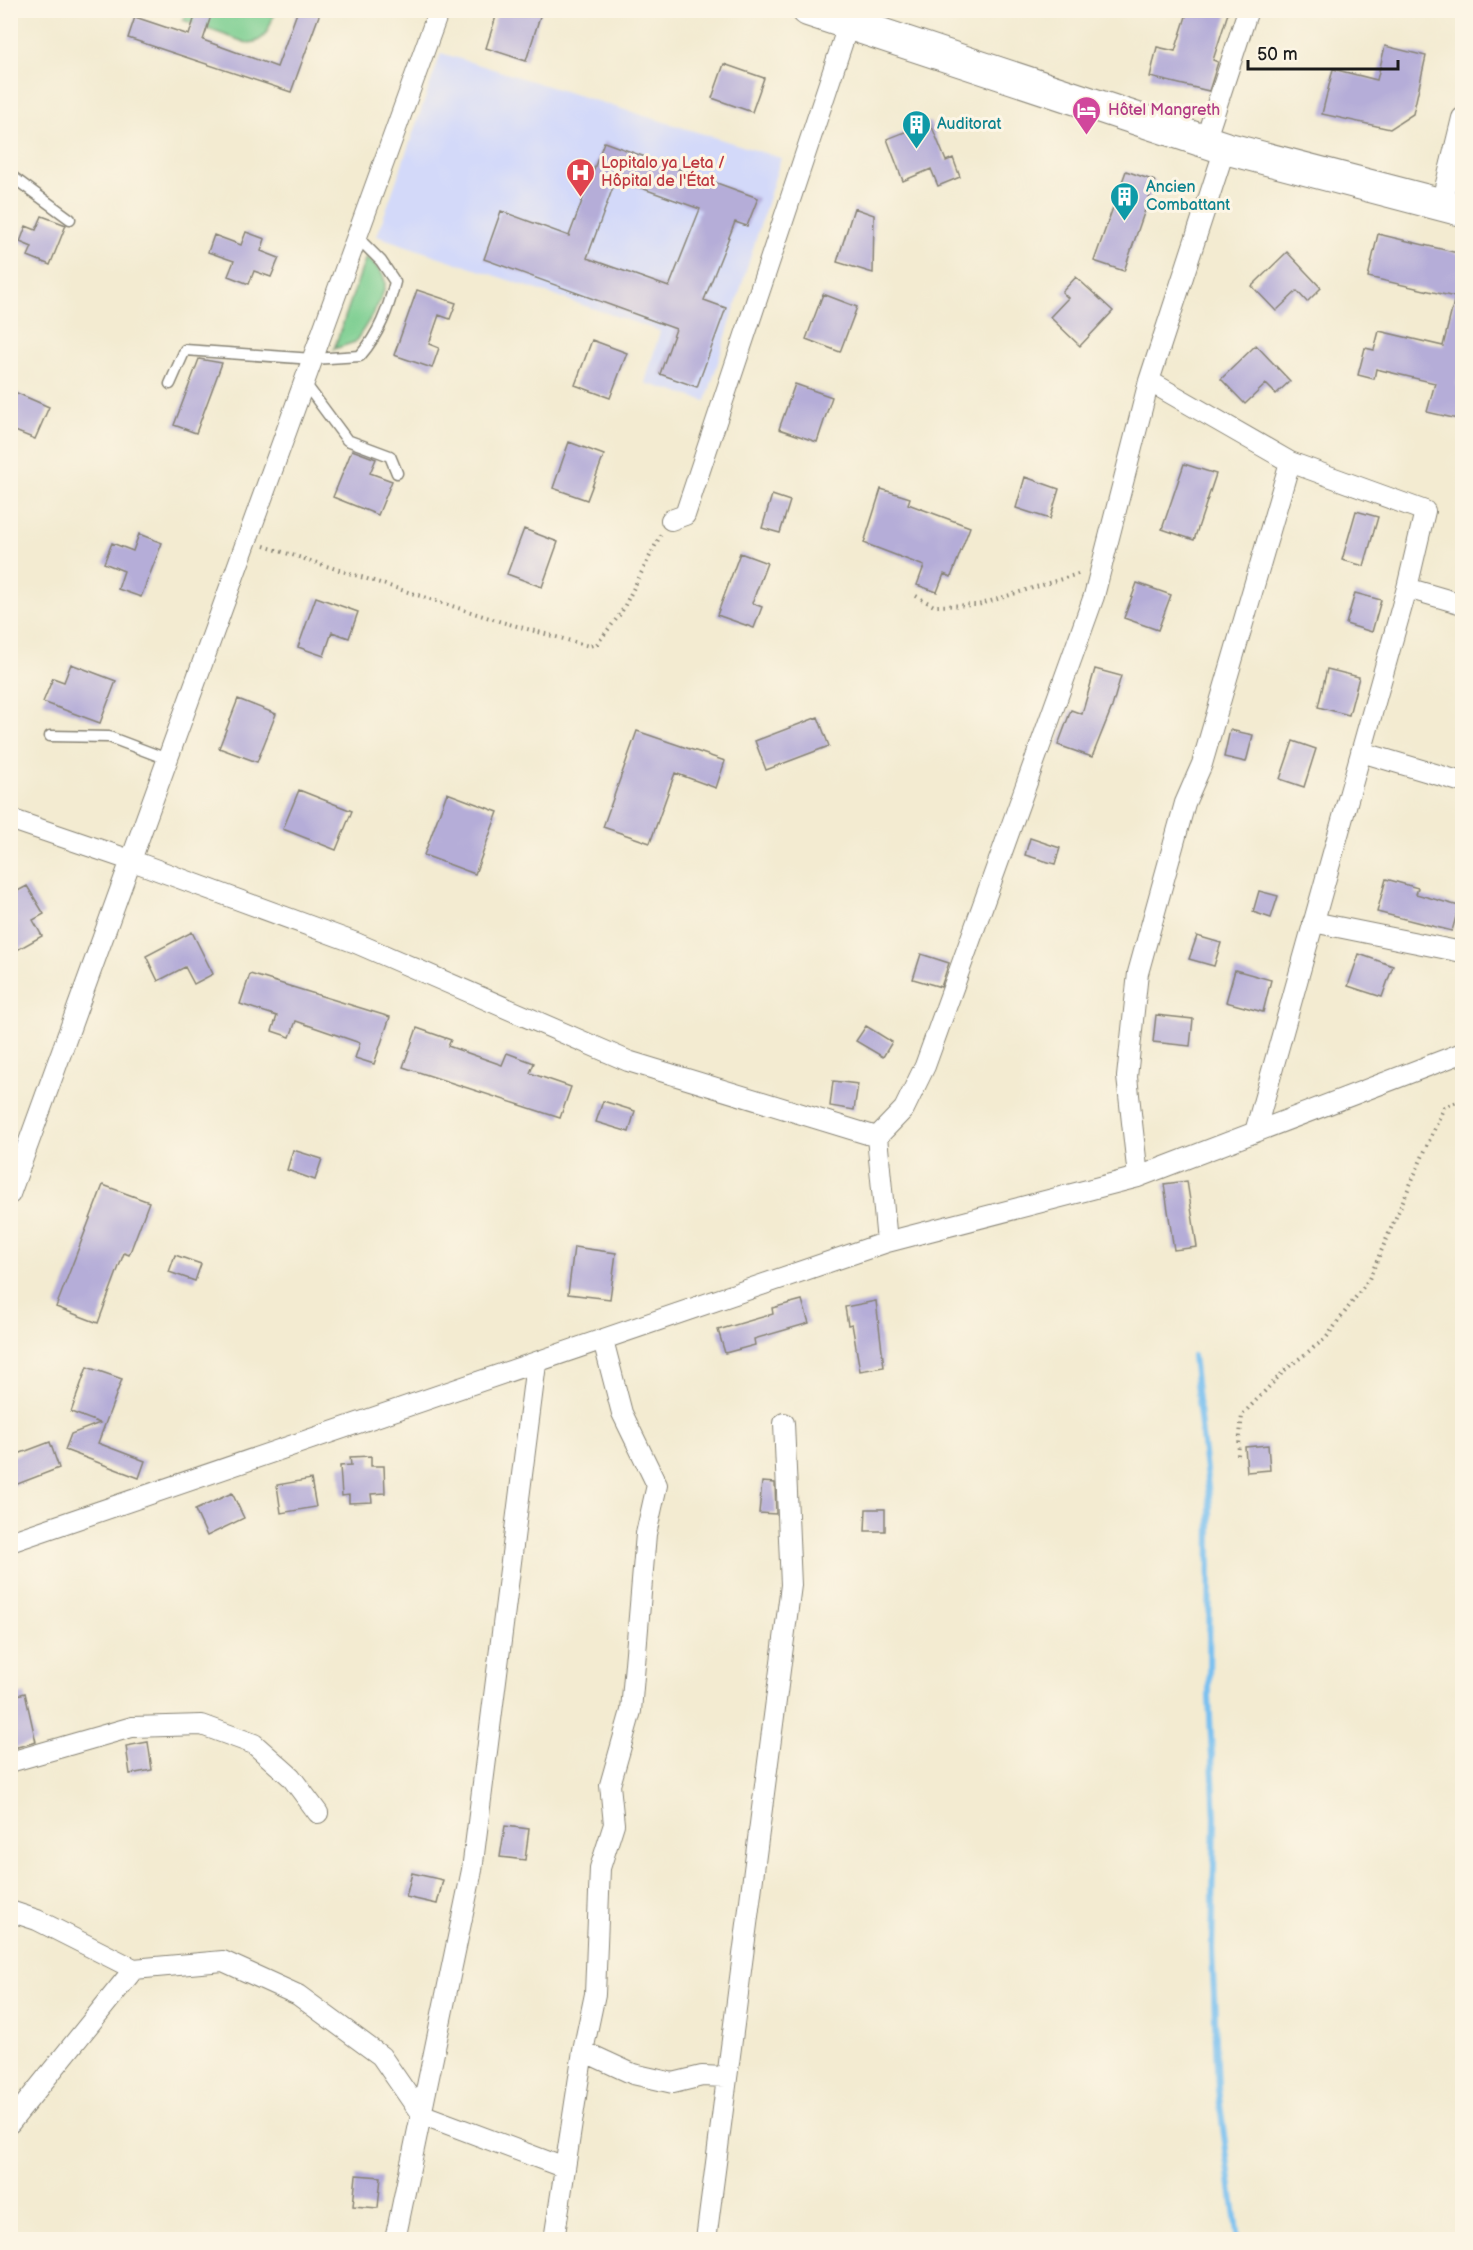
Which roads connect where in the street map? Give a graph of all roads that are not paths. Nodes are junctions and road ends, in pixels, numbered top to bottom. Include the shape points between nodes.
1 (439, 10) edge
2 (808, 10) edge
3 (1248, 10) edge
4 (851, 17) edge
5 (1462, 118) edge
6 (1215, 145) junction
7 (10, 175) edge
8 (1452, 207) edge
9 (70, 219) dead end
10 (357, 237) junction
11 (313, 359) junction
12 (1149, 381) junction
13 (304, 382) junction
14 (170, 384) dead end
15 (1290, 462) junction
16 (397, 473) dead end
17 (671, 520) road end
18 (1407, 588) junction
19 (1462, 604) edge
20 (50, 736) dead end
21 (1361, 752) junction
22 (167, 759) junction
23 (1462, 782) edge
24 (10, 819) edge
25 (130, 860) junction
26 (1313, 922) junction
27 (1462, 952) edge
28 (1462, 1053) edge
29 (1255, 1132) junction
30 (877, 1137) junction
31 (1138, 1177) junction
32 (10, 1194) edge
33 (887, 1242) junction
34 (603, 1340) junction
35 (536, 1365) junction
36 (784, 1423) dead end
37 (10, 1542) edge
38 (10, 1762) edge
39 (318, 1813) dead end
40 (10, 1911) edge
41 (134, 1969) junction
42 (583, 2051) junction
43 (726, 2077) junction
44 (421, 2114) junction
45 (10, 2123) edge
46 (565, 2168) junction
47 (395, 2240) edge
48 (554, 2240) edge
49 (705, 2240) edge

1 - 10 street
2 - 4 main road
3 - 6 street
4 - 6 main road
4 - 17 street via 685,515
5 - 8 street
6 - 8 main road
6 - 12 street
7 - 9 lane
10 - 11 street
10 - 11 lane via 395,282 388,309 375,339 360,356
11 - 13 street
11 - 14 lane via 185,350
12 - 15 street
12 - 30 street via 1099,577 925,1066 904,1109
13 - 16 lane via 347,440 390,456
13 - 22 street
15 - 18 street via 1425,511
15 - 31 street via 1202,764 1185,803 1138,973 1127,1077
18 - 19 street
18 - 21 street
20 - 22 lane via 109,737
21 - 23 street
21 - 26 street
22 - 25 street
24 - 25 street
25 - 30 street via 356,943 628,1061
25 - 32 street
26 - 27 street
26 - 29 street
28 - 29 street
29 - 31 street
30 - 33 street
31 - 33 street
33 - 34 street
34 - 35 street
34 - 42 street via 622,1413 657,1485 646,1534 631,1711 610,1785 614,1824 600,1868 595,1994
35 - 37 street
35 - 44 street via 472,1870
36 - 43 street via 791,1585
38 - 39 street via 132,1727 202,1725 255,1744 291,1777
40 - 41 street via 37,1920
41 - 44 street via 223,1961 298,1995 381,2056
41 - 45 street
42 - 43 street via 633,2074 673,2083 702,2076
42 - 46 street
43 - 49 street
44 - 46 street
44 - 47 street
46 - 48 street

